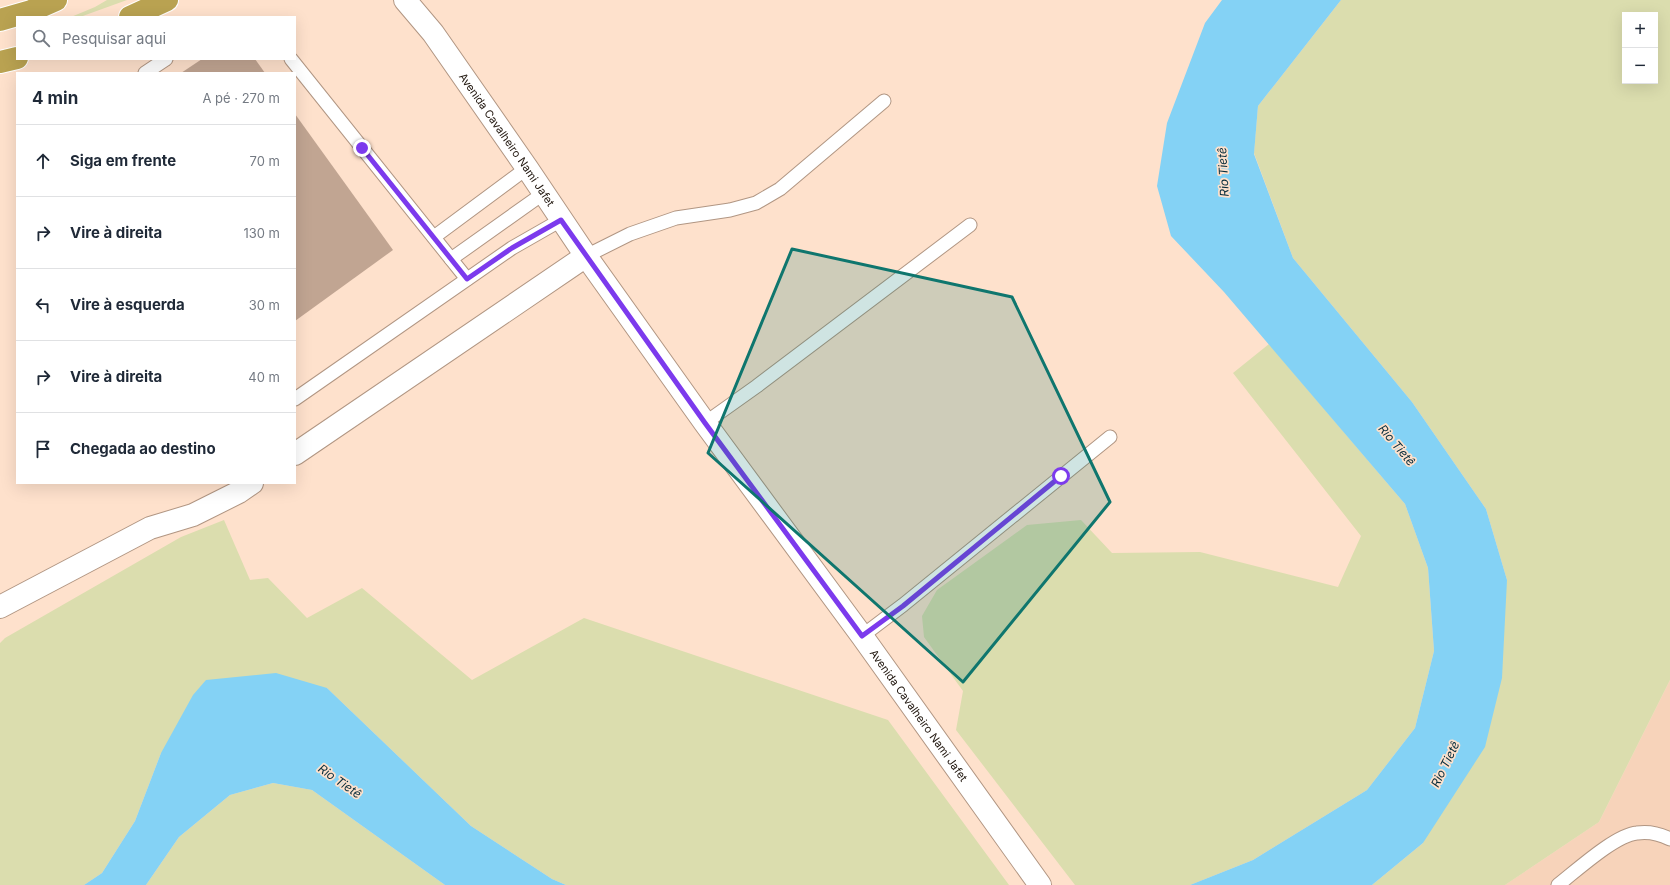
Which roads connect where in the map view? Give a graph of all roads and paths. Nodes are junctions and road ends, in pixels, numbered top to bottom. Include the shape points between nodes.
1 (56, 0) edge
2 (167, 0) edge
3 (405, 0) edge
4 (419, 0) edge
5 (132, 16) edge
6 (0, 20) edge
7 (433, 33) junction
8 (16, 58) edge
9 (164, 60) edge
10 (292, 60) edge
11 (0, 62) edge
12 (146, 72) edge
13 (884, 101) dead end
14 (527, 168) junction
15 (544, 193) junction
16 (561, 220) junction
17 (970, 225) dead end
18 (434, 237) junction
19 (586, 256) junction
20 (451, 259) junction
21 (467, 279) junction
22 (296, 398) edge
23 (705, 423) junction
24 (1110, 437) dead end
25 (296, 453) edge
26 (251, 484) edge
27 (0, 607) edge
28 (862, 636) junction
29 (1670, 839) edge
30 (1040, 885) edge
31 (1558, 885) edge

1 - 6 highway
2 - 5 highway
3 - 7 main road, Avenida Cavalheiro Nami Jafet
4 - 7 main road
7 - 14 main road, Avenida Cavalheiro Nami Jafet
8 - 11 highway
9 - 12 lane
10 - 18 lane
13 - 19 lane via 780,189 756,203 730,210 676,218 630,234
14 - 15 main road, Avenida Cavalheiro Nami Jafet
14 - 18 lane
15 - 16 main road, Avenida Cavalheiro Nami Jafet
15 - 20 lane
16 - 19 main road, Avenida Cavalheiro Nami Jafet
16 - 21 lane via 512,248
17 - 23 lane
18 - 20 lane
19 - 23 main road, Avenida Cavalheiro Nami Jafet
19 - 25 main road
20 - 21 lane
21 - 22 lane
23 - 28 main road, Avenida Cavalheiro Nami Jafet
24 - 28 lane via 903,606
26 - 27 main road via 193,515 150,528
28 - 30 main road, Avenida Cavalheiro Nami Jafet
29 - 31 lane via 1661,834 1637,833 1616,841

